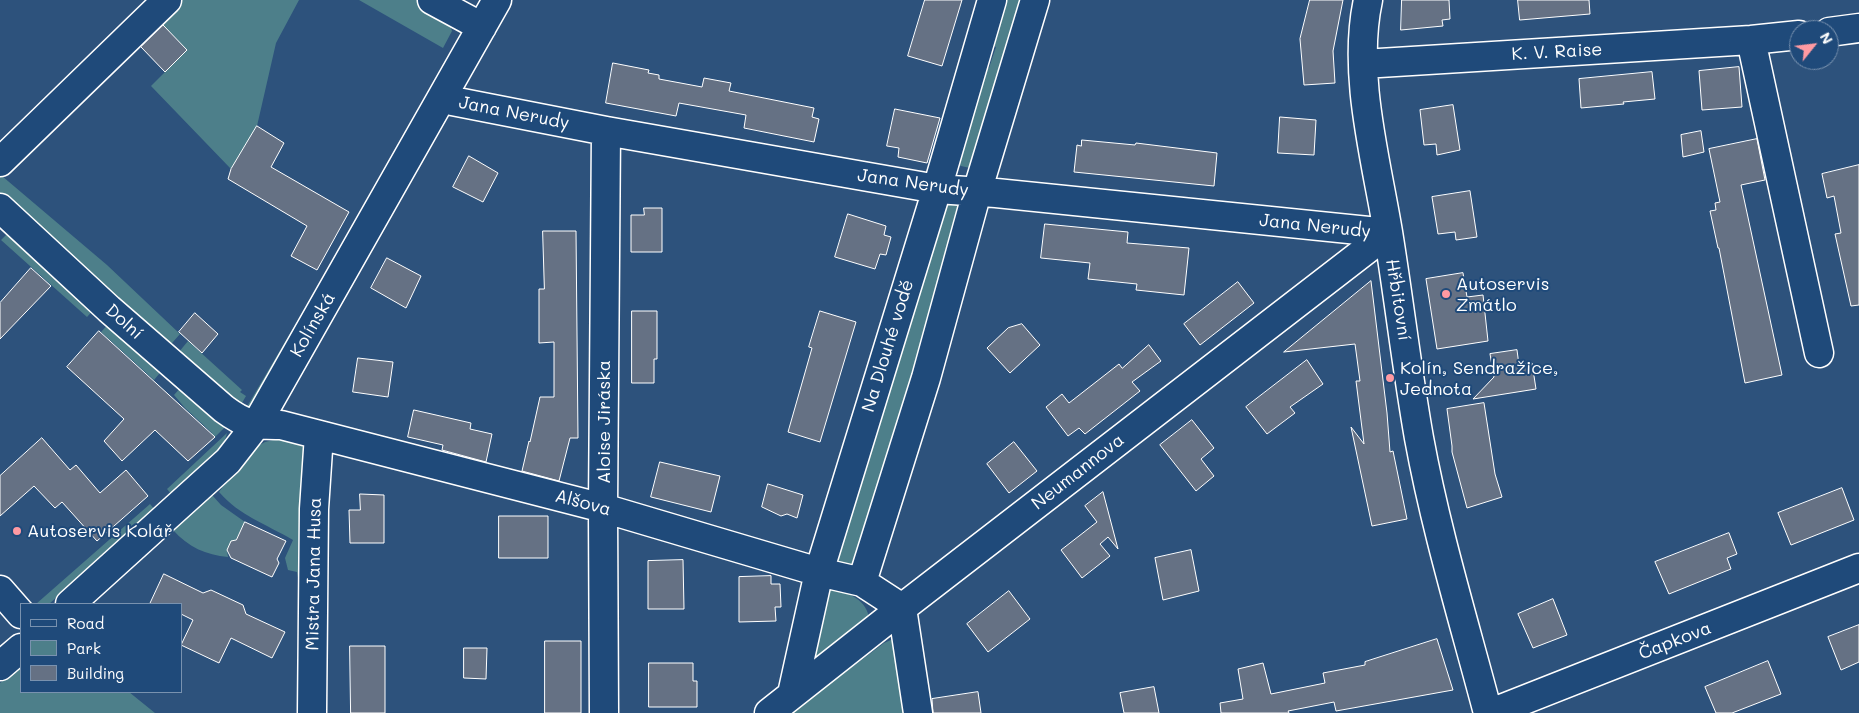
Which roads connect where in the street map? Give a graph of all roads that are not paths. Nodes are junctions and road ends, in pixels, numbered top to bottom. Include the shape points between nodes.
1 (168, 0) edge
2 (432, 0) edge
3 (498, 0) edge
4 (992, 0) edge
5 (1035, 0) edge
6 (1368, 0) edge
7 (482, 27) junction
8 (1859, 28) edge
9 (1839, 31) edge
10 (1789, 36) edge
11 (1751, 40) junction
12 (1363, 64) junction
13 (442, 99) junction
14 (606, 131) junction
15 (0, 162) edge
16 (937, 189) junction
17 (978, 192) junction
18 (0, 208) edge
19 (1388, 233) junction
20 (1819, 353) dead end
21 (256, 425) junction
22 (319, 435) junction
23 (603, 508) junction
24 (1859, 568) edge
25 (819, 572) junction
26 (862, 582) junction
27 (0, 590) edge
28 (71, 603) edge
29 (902, 608) junction
30 (20, 613) edge
31 (20, 649) edge
32 (0, 666) edge
33 (792, 694) junction
34 (312, 713) edge
35 (604, 713) edge
36 (769, 713) edge
37 (918, 713) edge
38 (1490, 713) edge

1 - 15 street
2 - 7 street
3 - 7 street, Kolínská
4 - 16 street, Na Dlouhé vodě
5 - 17 street
6 - 12 street, Hřbitovní
7 - 13 street, Kolínská
8 - 9 street
10 - 11 street, K. V. Raise
11 - 12 street, K. V. Raise
11 - 20 street
12 - 19 street, Hřbitovní
13 - 14 street, Jana Nerudy
13 - 21 street, Kolínská
14 - 16 street, Jana Nerudy
14 - 23 street, Aloise Jiráska
16 - 17 street, Jana Nerudy
16 - 25 street, Na Dlouhé vodě
17 - 19 street, Jana Nerudy
17 - 26 street via 926,378
18 - 21 street, Dolní via 224,410 241,422
19 - 29 street, Neumannova
19 - 38 street, Hřbitovní via 1419,438 1438,523
21 - 22 street, Alšova via 281,425
21 - 28 street, Kolínská via 228,461
22 - 23 street, Alšova
22 - 34 street, Mistra Jana Husa via 314,509
23 - 25 street, Alšova
23 - 35 street, Aloise Jiráska
24 - 38 street, Čapkova
25 - 26 street, Alšova
25 - 33 street, Na Dlouhé vodě
26 - 29 street, Alšova
27 - 30 street
29 - 33 street, Neumannova
29 - 37 street
31 - 32 street
33 - 36 street, Neumannova

